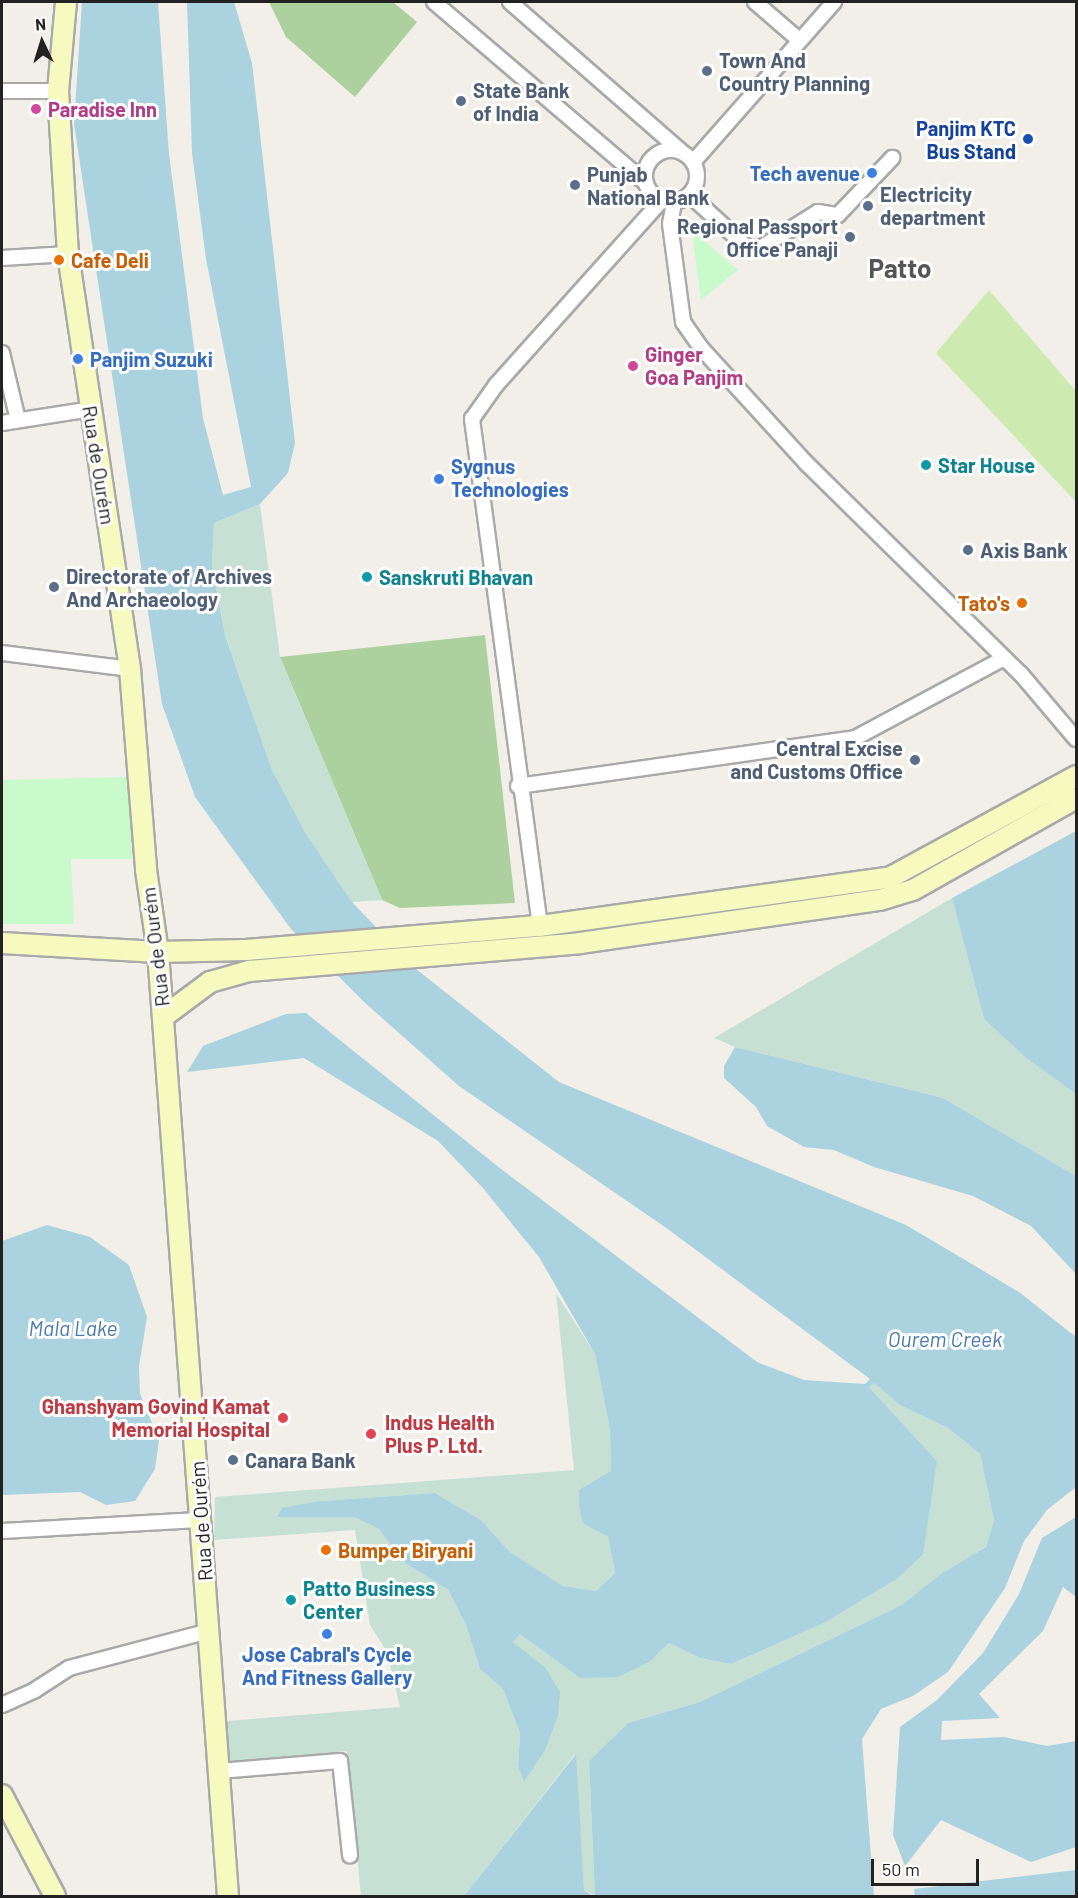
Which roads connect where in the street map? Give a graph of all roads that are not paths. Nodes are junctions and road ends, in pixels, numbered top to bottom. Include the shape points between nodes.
1 (66, 2) edge
2 (434, 2) edge
3 (510, 2) edge
4 (755, 2) edge
5 (834, 2) edge
6 (799, 40) junction
7 (2, 91) edge
8 (58, 91) junction
9 (681, 151) junction
10 (892, 158) dead end
11 (694, 161) junction
12 (645, 182) junction
13 (690, 195) junction
14 (668, 202) junction
15 (68, 254) junction
16 (2, 258) edge
17 (2, 353) edge
18 (91, 409) junction
19 (18, 420) junction
20 (2, 423) edge
21 (2, 653) edge
22 (1004, 658) junction
23 (130, 669) junction
24 (1077, 739) edge
25 (1077, 776) edge
26 (518, 786) junction
27 (1077, 798) edge
28 (607, 917) junction
29 (540, 926) junction
30 (609, 937) junction
31 (2, 943) edge
32 (158, 952) junction
33 (163, 1017) junction
34 (201, 1520) junction
35 (2, 1531) edge
36 (209, 1631) junction
37 (2, 1705) edge
38 (219, 1771) junction
39 (2, 1795) edge
40 (350, 1855) dead end
41 (55, 1896) edge
42 (228, 1896) edge

1 - 8 main road, Rua de Ourém
2 - 12 street
3 - 9 street
4 - 6 street
5 - 6 street
6 - 11 street
7 - 8 street
8 - 15 main road, Rua de Ourém
9 - 11 street
9 - 12 street via 662,151 653,156 644,172
10 - 13 street via 838,215 818,212 762,247 750,249
11 - 13 street via 698,179
12 - 14 street via 651,193
13 - 14 street
14 - 22 street via 683,322 702,349 807,464
14 - 26 street via 496,385 472,419
15 - 16 street
15 - 18 main road, Rua de Ourém
17 - 19 street
18 - 19 street
18 - 23 main road, Rua de Ourém
19 - 20 street
21 - 23 street
22 - 24 street
22 - 26 street via 855,738
23 - 32 main road, Rua de Ourém via 146,870
25 - 28 main road via 891,877
26 - 29 street
27 - 30 main road via 913,890 880,900
28 - 29 main road
28 - 30 main road
29 - 32 main road via 246,950
30 - 33 main road via 475,955 249,971 210,982
31 - 32 main road
32 - 33 main road, Rua de Ourém
33 - 34 main road, Rua de Ourém
34 - 35 street
34 - 36 main road, Rua de Ourém
36 - 37 street via 69,1668
36 - 38 main road, Rua de Ourém
38 - 40 street via 340,1761
38 - 42 main road, Rua de Ourém
39 - 41 main road

